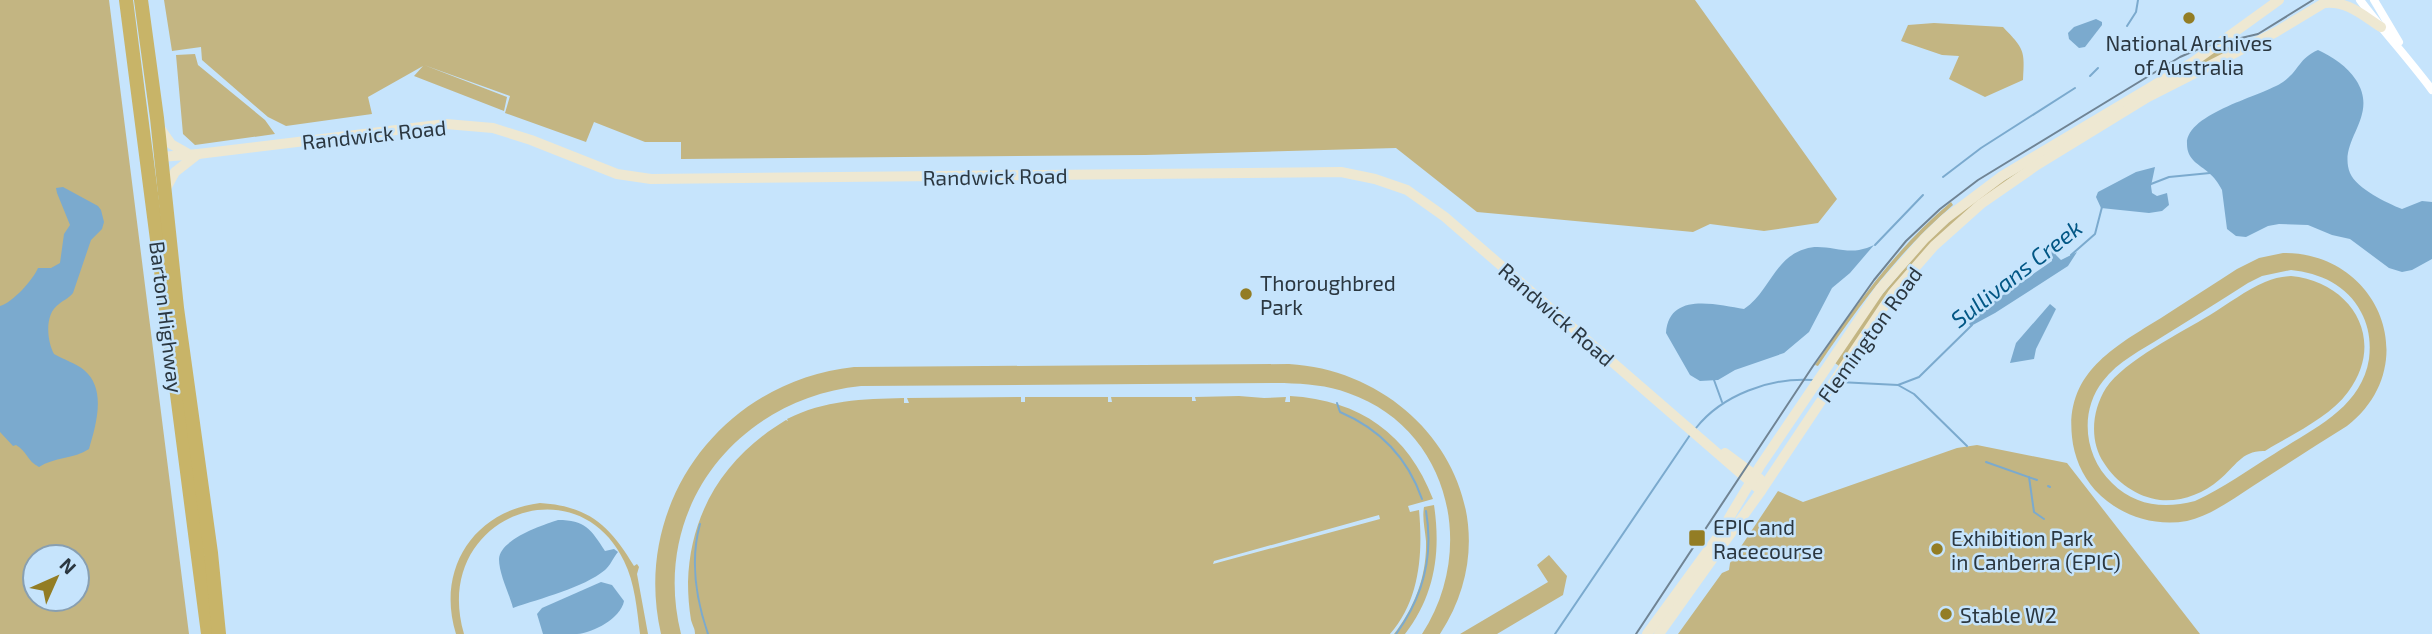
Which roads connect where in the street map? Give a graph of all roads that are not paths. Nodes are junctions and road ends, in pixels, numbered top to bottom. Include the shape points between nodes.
1 (126, 0) edge
2 (141, 0) edge
3 (2279, 0) edge
4 (2360, 0) edge
5 (2374, 0) edge
6 (2327, 1) edge
7 (2381, 27) junction
8 (2406, 54) junction
9 (2432, 90) edge
10 (157, 118) junction
11 (198, 155) junction
12 (154, 161) junction
13 (164, 193) junction
14 (1752, 479) junction
15 (1763, 487) junction
16 (208, 634) edge
17 (219, 634) edge
18 (1647, 634) edge
19 (1659, 634) edge

1 - 12 highway, Barton Highway
2 - 10 highway, Barton Highway
3 - 14 main road, Flemington Road via 2193,62 2002,176 1925,238 1880,289
4 - 7 street
5 - 8 street
6 - 7 main road via 2346,4
6 - 15 main road, Flemington Road via 2148,97 1982,204 1893,293
7 - 8 street
8 - 9 street
10 - 11 main road via 171,144
10 - 12 highway, Barton Highway
11 - 12 main road, Randwick Road
11 - 13 main road via 175,172
11 - 14 main road, Randwick Road via 446,124 493,128 617,174 651,179 1341,172 1376,179 1415,195 1445,217
12 - 13 highway, Barton Highway
12 - 16 highway, Barton Highway
13 - 17 highway, Barton Highway
14 - 15 main road, Randwick Road
14 - 18 main road, Flemington Road via 1717,538
15 - 19 main road, Flemington Road

